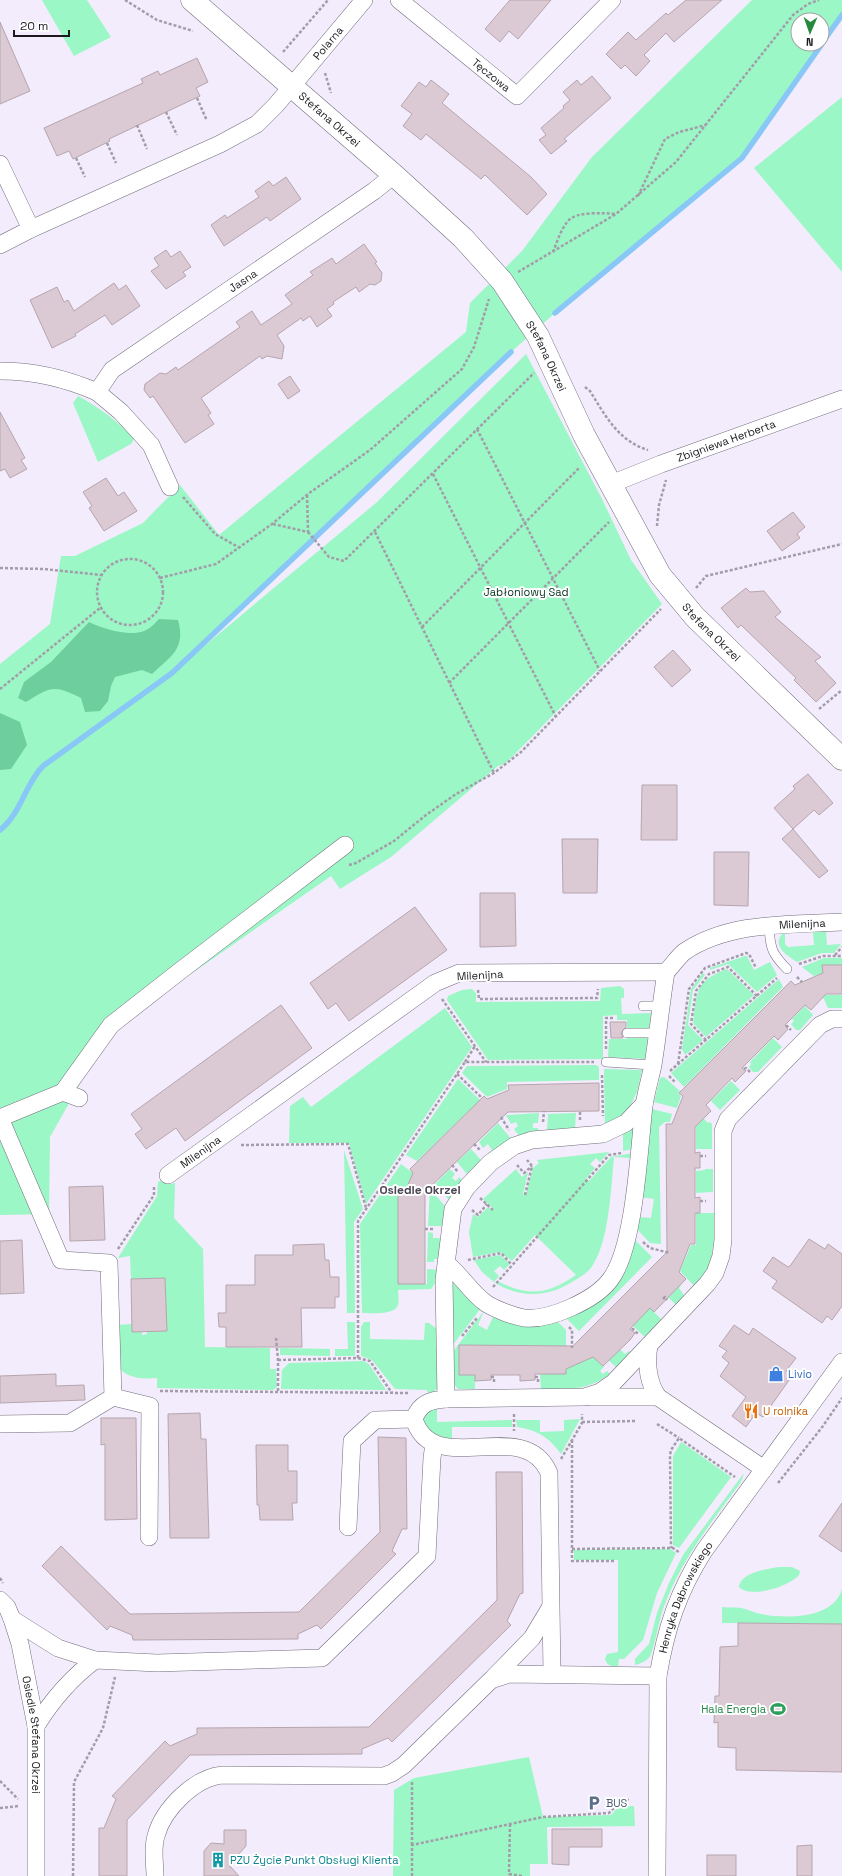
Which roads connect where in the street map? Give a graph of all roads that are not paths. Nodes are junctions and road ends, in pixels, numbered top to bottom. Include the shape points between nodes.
1 (192, 0) edge
2 (364, 0) edge
3 (399, 0) edge
4 (612, 0) edge
5 (291, 86) junction
6 (0, 164) edge
7 (394, 176) junction
8 (31, 229) junction
9 (0, 245) edge
10 (0, 366) edge
11 (0, 371) edge
12 (97, 392) junction
13 (842, 399) edge
14 (611, 484) junction
15 (170, 487) road end
16 (842, 758) edge
17 (345, 845) dead end
18 (842, 922) edge
19 (769, 926) junction
20 (787, 969) road end
21 (666, 972) junction
22 (643, 1006) dead end
23 (661, 1006) junction
24 (842, 1019) edge
25 (627, 1033) dead end
26 (657, 1033) junction
27 (604, 1062) road end
28 (652, 1065) junction
29 (63, 1092) junction
30 (79, 1098) dead end
31 (644, 1104) junction
32 (0, 1118) edge
33 (168, 1176) road end
34 (447, 1264) junction
35 (649, 1345) junction
36 (842, 1362) edge
37 (113, 1397) junction
38 (583, 1397) junction
39 (658, 1397) junction
40 (446, 1399) junction
41 (414, 1419) junction
42 (0, 1424) edge
43 (434, 1444) junction
44 (764, 1469) junction
45 (348, 1526) dead end
46 (149, 1538) dead end
47 (0, 1600) edge
48 (550, 1608) junction
49 (12, 1619) junction
50 (95, 1660) junction
51 (552, 1674) junction
52 (658, 1676) junction
53 (491, 1680) junction
54 (36, 1726) junction
55 (36, 1876) edge
56 (155, 1876) edge
57 (658, 1876) edge

1 - 5 street, Stefana Okrzei
2 - 5 street, Polarna
3 - 4 street, Tęczowa via 517,96
5 - 7 street, Stefana Okrzei
5 - 8 street, Polarna via 257,124 245,131
6 - 8 street
7 - 12 street, Jasna via 112,370
7 - 14 street, Stefana Okrzei via 463,238 502,281 538,336 584,435
8 - 9 street, Polarna
10 - 11 street
11 - 12 street via 50,375
12 - 15 street via 121,412 150,444
13 - 14 street, Zbigniewa Herberta
14 - 16 street, Stefana Okrzei via 660,575 672,591 695,617
17 - 29 street via 112,1025
18 - 19 street, Milenijna
19 - 20 lane via 771,949
19 - 21 street, Milenijna via 747,928 712,938 684,952
21 - 23 street
21 - 33 street, Milenijna via 458,973 438,991
22 - 23 lane
23 - 26 street
24 - 35 street via 832,1019 820,1025 728,1119 722,1131 721,1256 707,1284
25 - 26 lane
26 - 28 street
27 - 28 lane
28 - 31 street
29 - 30 street
29 - 32 street
31 - 34 street via 626,1123 603,1134 542,1139 514,1146 490,1163 469,1184 453,1208
31 - 34 street via 629,1227 621,1258 611,1280 594,1295 576,1306 524,1318 485,1302 469,1289
32 - 37 street via 61,1260 109,1263
34 - 40 street via 444,1280
35 - 38 street via 613,1383 600,1392
35 - 39 street via 649,1379
36 - 44 street, Henryka Dąbrowskiego
37 - 42 street via 70,1423
37 - 46 street via 150,1406
38 - 39 street
38 - 40 street
39 - 44 street
40 - 41 street via 424,1403 417,1410
41 - 43 street via 421,1434
41 - 45 street via 375,1420 352,1441
43 - 48 street via 448,1447 524,1448 544,1463 549,1473
43 - 50 street via 427,1556 322,1658 157,1663
44 - 52 street, Henryka Dąbrowskiego via 689,1575 673,1613
47 - 49 street, Osiedle Stefana Okrzei
48 - 51 street
48 - 53 street via 532,1638
49 - 50 street via 58,1648
49 - 54 street, Osiedle Stefana Okrzei via 20,1644
50 - 54 street via 76,1674 48,1707
51 - 52 street
51 - 53 street via 509,1674
52 - 57 street, Henryka Dąbrowskiego
53 - 56 street via 404,1765 384,1776 223,1775 204,1779 172,1804 156,1836
54 - 55 street, Osiedle Stefana Okrzei

